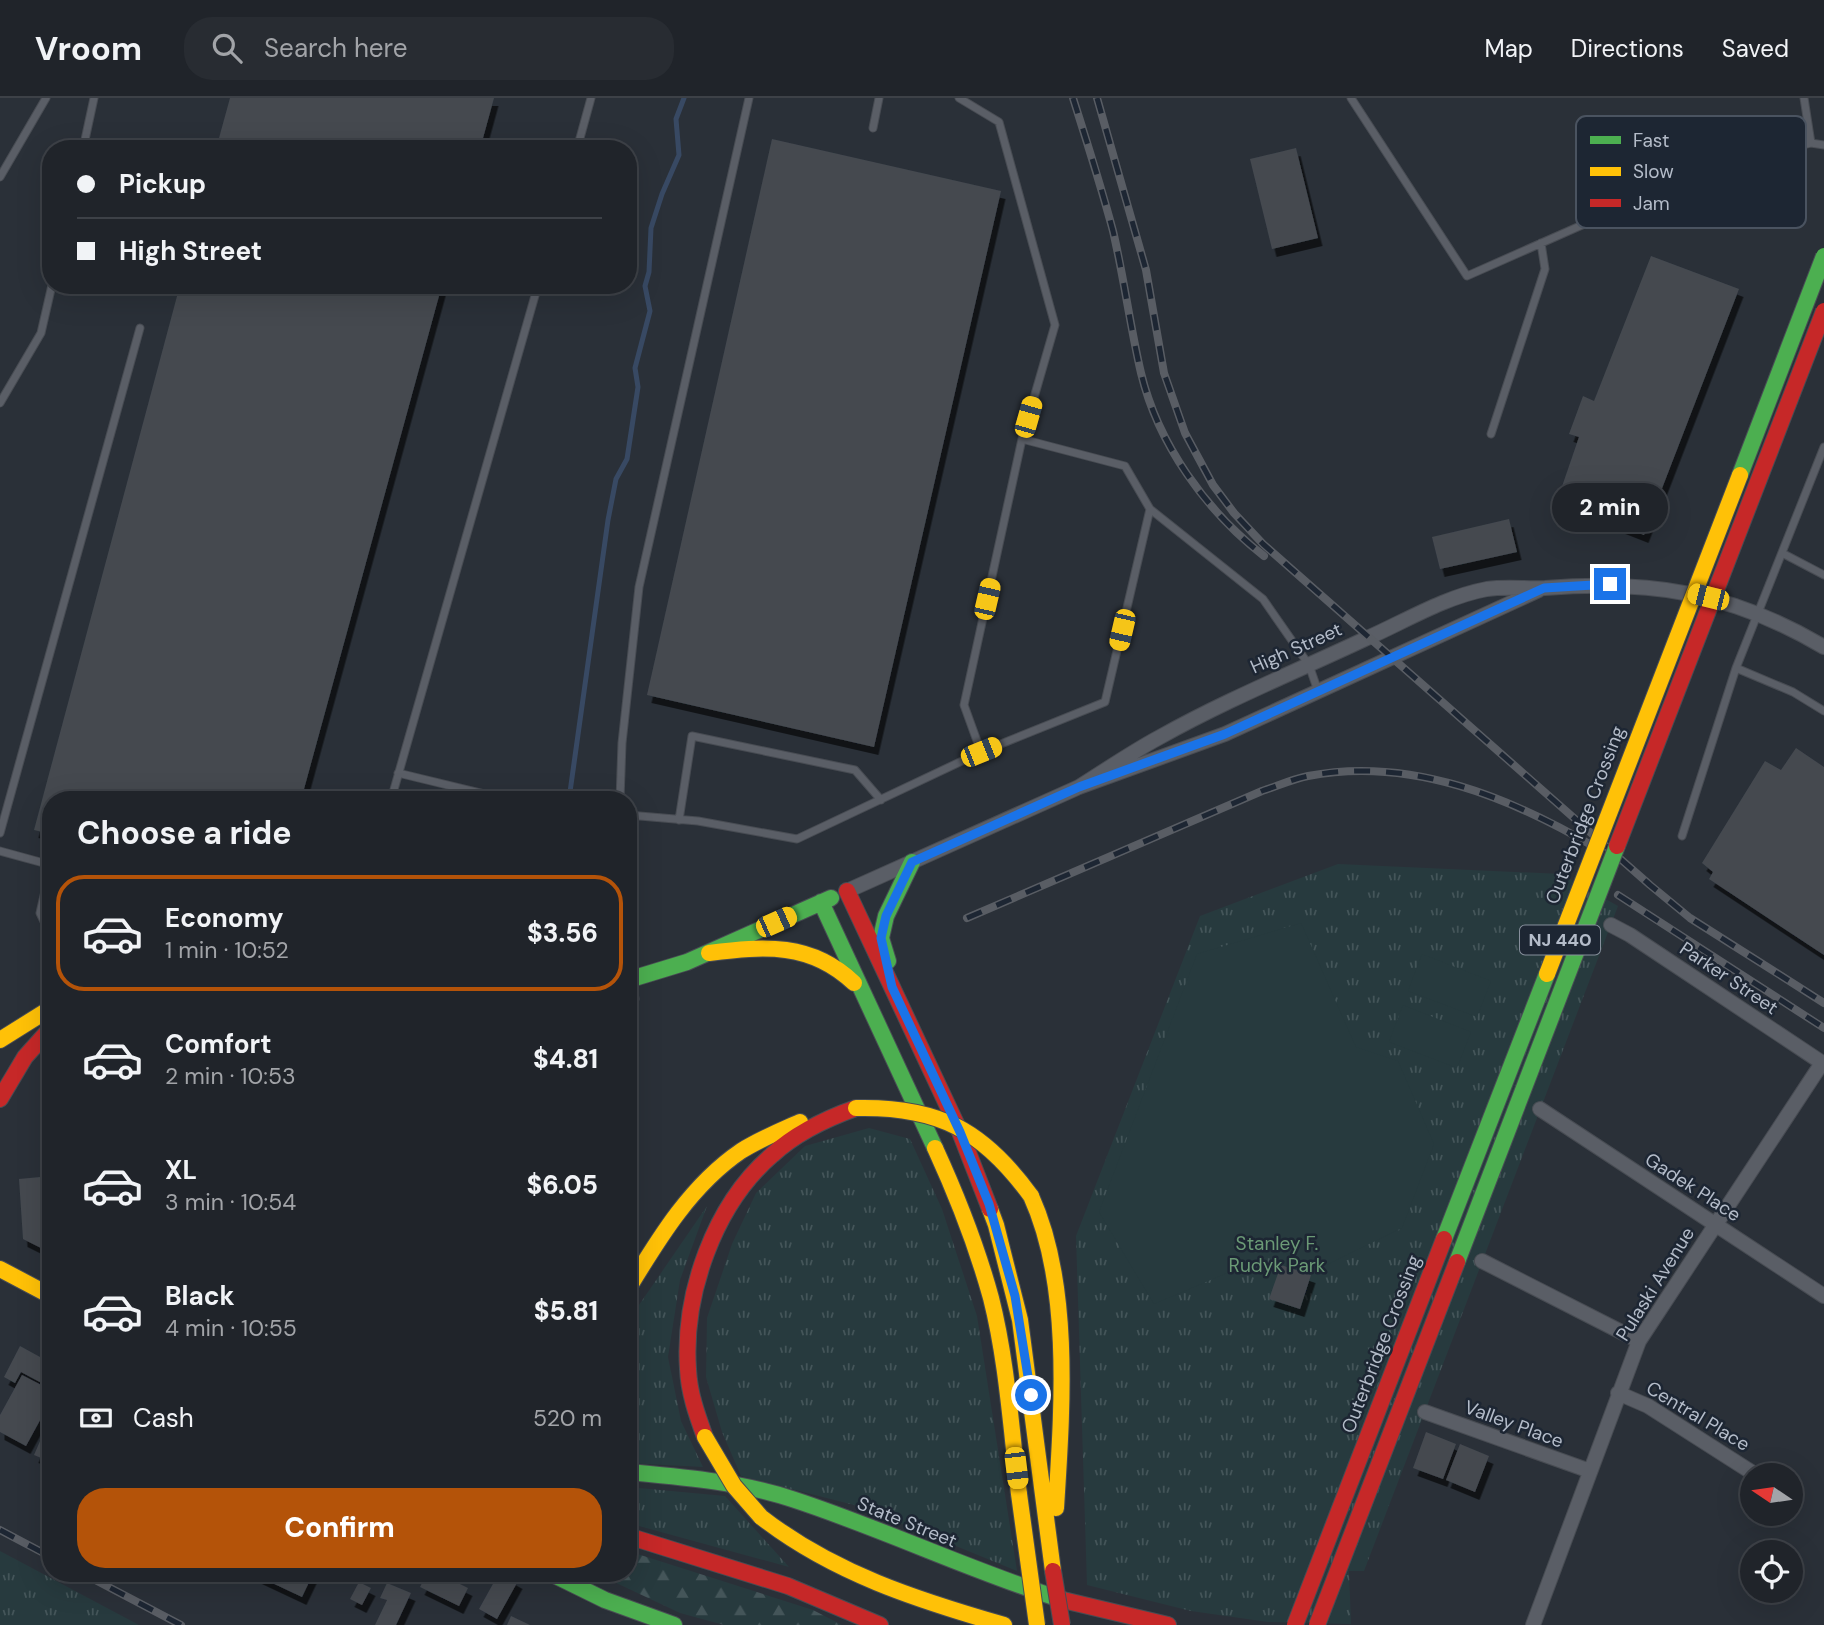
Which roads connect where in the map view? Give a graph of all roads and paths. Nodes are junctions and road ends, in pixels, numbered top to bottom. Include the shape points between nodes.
1 (46, 98) edge
2 (94, 98) edge
3 (591, 98) edge
4 (748, 98) edge
5 (879, 98) edge
6 (959, 98) edge
7 (1351, 98) edge
8 (1804, 98) edge
9 (873, 128) dead end
10 (85, 140) edge
11 (579, 140) edge
12 (1811, 143) junction
13 (1806, 144) edge
14 (1824, 145) edge
15 (0, 177) edge
16 (1576, 228) edge
17 (1541, 243) junction
18 (1824, 256) edge
19 (50, 294) edge
20 (535, 294) edge
21 (1824, 311) edge
22 (140, 328) dead end
23 (0, 403) edge
24 (1490, 434) dead end
25 (1022, 439) junction
26 (1824, 447) edge
27 (1150, 509) junction
28 (1782, 553) junction
29 (1824, 575) edge
30 (1544, 588) junction
31 (1758, 614) junction
32 (1824, 647) edge
33 (1309, 665) junction
34 (1736, 668) junction
35 (1318, 691) junction
36 (1824, 711) edge
37 (981, 752) junction
38 (398, 773) junction
39 (1079, 787) junction
40 (393, 791) edge
41 (472, 791) edge
42 (620, 791) edge
43 (881, 800) junction
44 (637, 816) edge
45 (679, 820) junction
46 (0, 833) edge
47 (1682, 836) dead end
48 (0, 851) edge
49 (912, 862) junction
50 (42, 863) edge
51 (847, 891) junction
52 (821, 902) junction
53 (1611, 925) dead end
54 (709, 953) junction
55 (637, 977) edge
56 (892, 987) junction
57 (864, 996) junction
58 (42, 1014) edge
59 (42, 1038) edge
60 (0, 1040) edge
61 (1823, 1063) edge
62 (0, 1100) edge
63 (856, 1108) junction
64 (1540, 1109) dead end
65 (1714, 1224) junction
66 (0, 1254) edge
67 (1482, 1261) dead end
68 (0, 1269) edge
69 (637, 1275) edge
70 (31, 1286) junction
71 (42, 1292) edge
72 (1824, 1296) edge
73 (1639, 1341) junction
74 (1618, 1393) junction
75 (1424, 1412) dead end
76 (1740, 1465) edge
77 (1590, 1471) junction
78 (637, 1473) edge
79 (1050, 1489) junction
80 (637, 1539) edge
81 (568, 1582) edge
82 (674, 1625) edge
83 (880, 1625) edge
84 (1004, 1625) edge
85 (1037, 1625) edge
86 (1062, 1625) edge
87 (1168, 1625) edge
88 (1295, 1625) edge
89 (1317, 1625) edge
90 (1533, 1625) edge

1 - 15 lane
2 - 10 lane
3 - 11 lane
4 - 42 lane via 639,587
5 - 9 lane
6 - 25 lane via 999,122 1055,325
7 - 17 lane via 1467,276
8 - 12 lane
12 - 13 lane
12 - 14 lane
16 - 17 lane
17 - 24 lane via 1545,269
18 - 88 main road, Outerbridge Crossing / NJ 440, bridge
19 - 23 lane via 41,333
20 - 38 lane
21 - 89 main road, NJ 440, bridge
22 - 46 lane
25 - 27 lane via 1125,466
25 - 37 lane via 964,705
26 - 28 lane
27 - 33 lane via 1263,599
27 - 37 lane via 1105,702
28 - 29 lane
28 - 31 lane
30 - 31 street, High Street via 1590,584 1652,587 1699,595
30 - 33 street, High Street via 1503,587 1461,596
30 - 35 street, High Street
31 - 32 street, High Street
31 - 34 lane
33 - 35 lane
33 - 39 street, High Street via 1185,723
34 - 36 lane
34 - 47 lane
35 - 39 street, High Street via 1197,746
37 - 43 lane
38 - 40 lane
38 - 41 lane
39 - 49 street, High Street
43 - 45 lane via 797,839
43 - 45 lane via 855,770 692,736
44 - 45 lane
48 - 50 lane
49 - 51 street, High Street
49 - 56 main road via 886,916 881,938
51 - 52 main road, High Street
51 - 56 main road
52 - 54 main road, High Street
52 - 57 main road
53 - 61 street, Parker Street
54 - 55 main road, High Street
54 - 57 main road via 772,949 815,955 839,967
56 - 79 main road via 970,1156 996,1225 1020,1320
57 - 85 main road, bridge via 947,1174 978,1256 999,1340
58 - 60 main road
59 - 62 main road
61 - 65 street, Pulaski Avenue
63 - 69 main road via 779,1130 727,1161 683,1203
63 - 79 main road, bridge via 897,1108 956,1125 994,1151 1031,1196 1049,1239 1057,1285 1060,1442
63 - 84 main road, bridge via 811,1128 771,1156 737,1196 719,1228 700,1278 688,1341 690,1384 705,1437 734,1486 761,1517 796,1543 899,1591
64 - 65 street, Gadek Place
65 - 72 street, Gadek Place
65 - 73 street, Pulaski Avenue
66 - 70 main road
67 - 73 street
68 - 70 main road
70 - 71 main road
73 - 74 street, Pulaski Avenue
74 - 76 street, Central Place via 1648,1406
74 - 77 street, Pulaski Avenue
75 - 77 street, Valley Place
77 - 90 street, Pulaski Avenue
78 - 87 main road, State Street via 698,1478 782,1496 1005,1582
79 - 86 main road, bridge via 1053,1571
80 - 83 main road via 723,1563
81 - 82 main road

